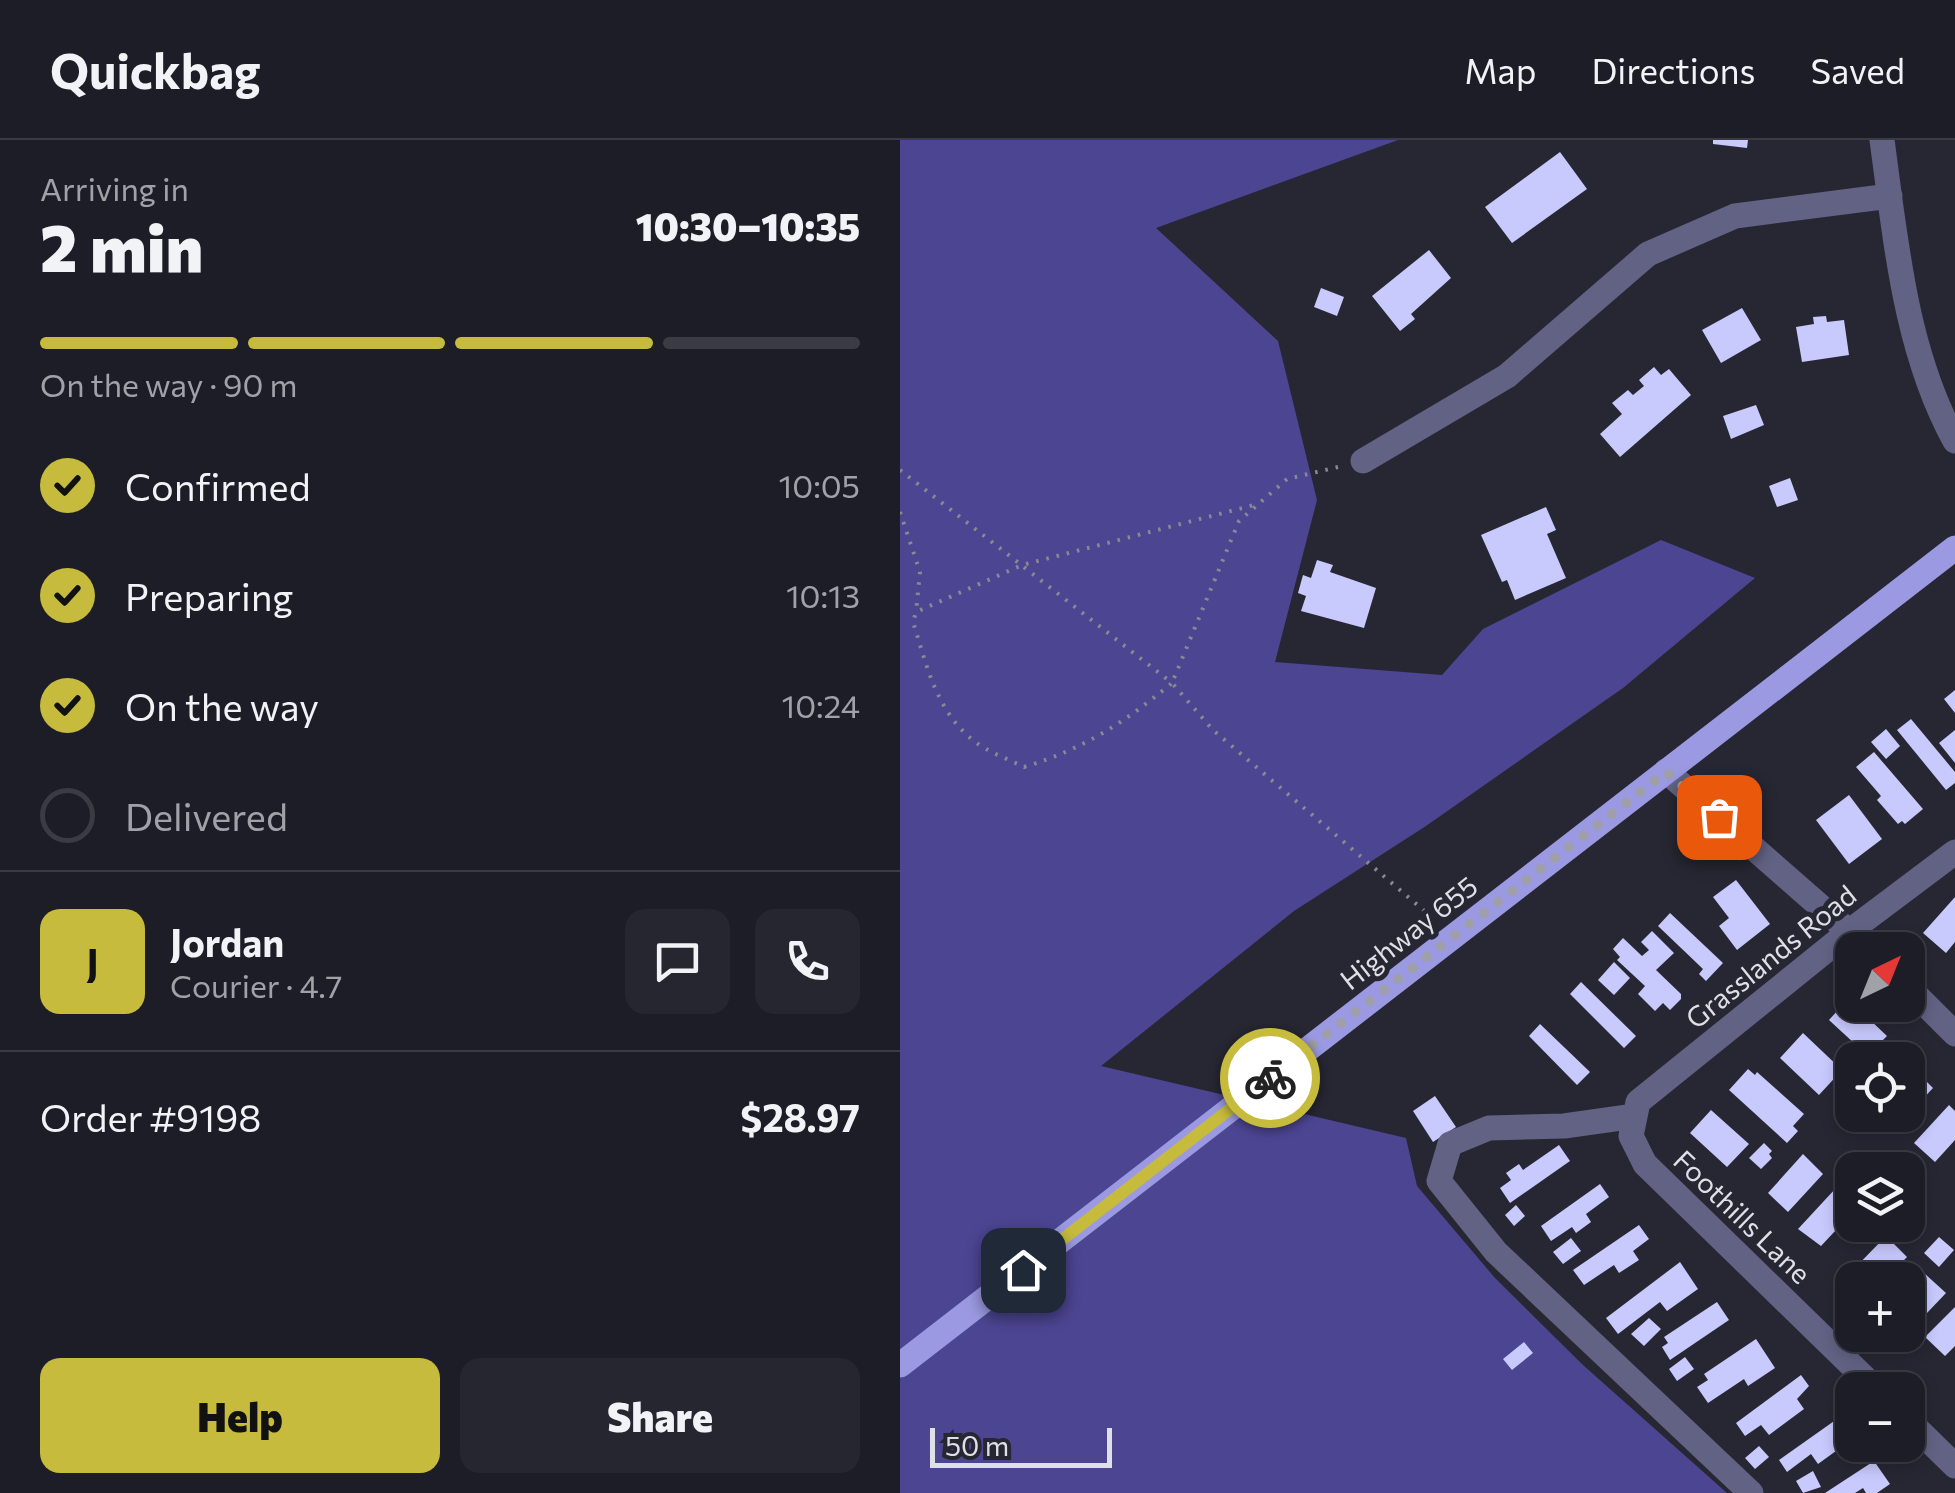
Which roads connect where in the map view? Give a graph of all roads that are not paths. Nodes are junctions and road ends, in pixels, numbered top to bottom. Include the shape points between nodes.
1 (1882, 140) edge
2 (1890, 196) junction
3 (1955, 441) edge
4 (1363, 461) road end
5 (1955, 548) edge
6 (1666, 772) junction
7 (1955, 852) edge
8 (1850, 931) junction
9 (1925, 1004) edge
10 (1955, 1034) edge
11 (1636, 1116) junction
12 (900, 1365) edge
13 (1859, 1372) edge
14 (1925, 1437) edge
15 (1955, 1466) edge
16 (1751, 1493) edge

1 - 2 street
2 - 3 street via 1915,342 1935,405
2 - 4 street via 1735,216 1648,254 1506,376
5 - 6 main road, Highway 655
6 - 8 street
6 - 12 main road, Highway 655
7 - 8 street, Grasslands Road
8 - 11 street, Grasslands Road via 1638,1102
9 - 10 street
11 - 13 street, Foothills Lane via 1632,1136 1646,1164
11 - 16 street via 1489,1128 1450,1144 1439,1181 1496,1252
14 - 15 street

